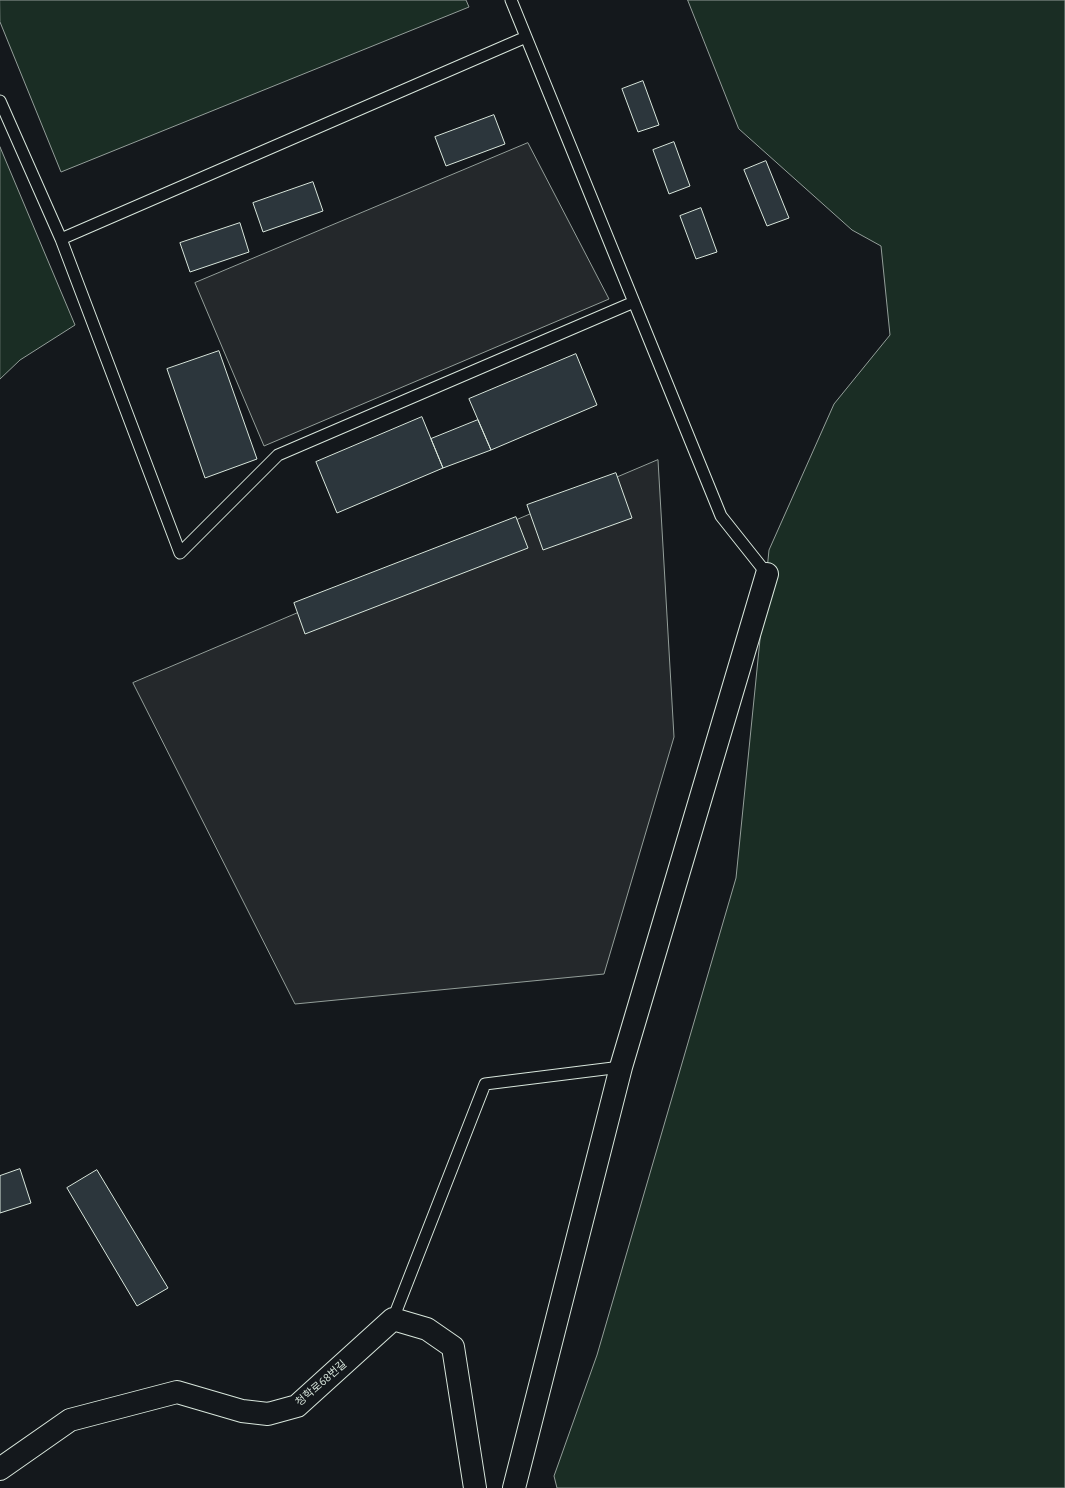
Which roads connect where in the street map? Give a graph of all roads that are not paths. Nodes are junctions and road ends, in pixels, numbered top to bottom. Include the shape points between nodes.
1 (511, 0) edge
2 (526, 37) junction
3 (0, 101) edge
4 (61, 239) junction
5 (634, 302) junction
6 (767, 574) joint
7 (621, 1067) junction
8 (393, 1319) junction
9 (0, 1469) edge
10 (475, 1488) edge
11 (514, 1488) edge

1 - 2 lane
2 - 4 lane
2 - 5 lane
3 - 4 lane
4 - 5 lane via 180,553 278,455
5 - 6 lane via 721,516
6 - 7 street
7 - 8 lane via 485,1084
7 - 11 street
8 - 9 street, 청학로68번길 via 297,1406 268,1414 242,1411 177,1392 70,1420
8 - 10 street via 427,1328 453,1347

